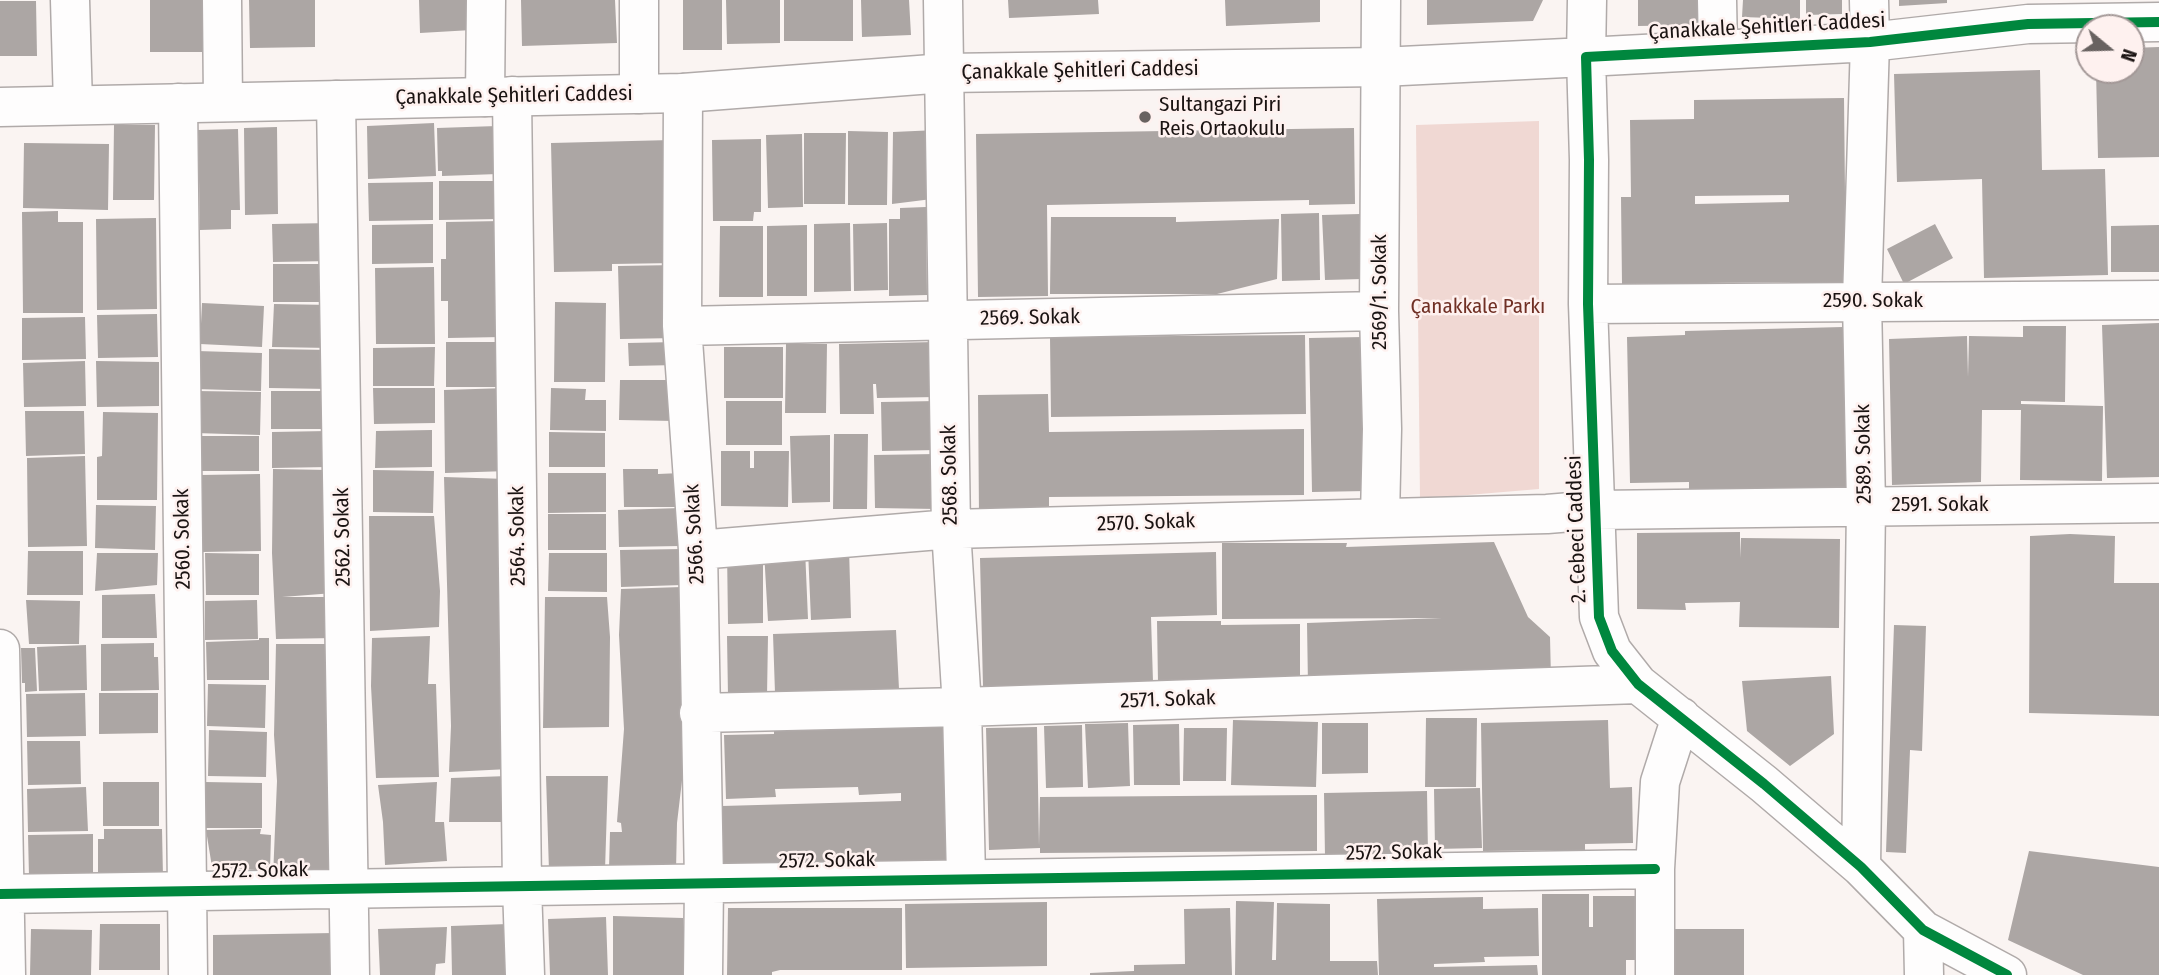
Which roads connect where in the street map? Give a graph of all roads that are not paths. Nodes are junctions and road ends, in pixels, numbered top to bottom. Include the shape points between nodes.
1 (71, 0) edge
2 (222, 0) edge
3 (486, 0) edge
4 (639, 0) edge
5 (943, 0) edge
6 (1381, 0) edge
7 (1587, 0) edge
8 (1717, 0) edge
9 (1869, 0) edge
10 (2028, 12) edge
11 (2159, 22) edge
12 (1870, 42) junction
13 (1718, 48) junction
14 (1586, 57) junction
15 (1381, 67) junction
16 (944, 72) junction
17 (683, 93) junction
18 (639, 94) junction
19 (499, 96) junction
20 (336, 100) junction
21 (223, 102) junction
22 (178, 103) junction
23 (73, 105) junction
24 (0, 107) edge
25 (1862, 300) junction
26 (2159, 300) edge
27 (1588, 304) junction
28 (1378, 311) junction
29 (949, 319) junction
30 (682, 326) junction
31 (2159, 503) edge
32 (1866, 506) junction
33 (1596, 510) junction
34 (1380, 517) junction
35 (951, 529) junction
36 (698, 550) junction
37 (0, 649) edge
38 (1638, 684) junction
39 (962, 707) junction
40 (699, 713) junction
41 (1681, 717) junction
42 (1861, 867) junction
43 (1655, 869) junction
44 (966, 877) junction
45 (704, 882) junction
46 (522, 886) junction
47 (349, 889) junction
48 (187, 891) junction
49 (2, 894) edge
50 (1923, 930) junction
51 (6, 975) edge
52 (188, 975) edge
53 (350, 975) edge
54 (525, 975) edge
55 (703, 975) edge
56 (1655, 975) edge
57 (1924, 975) edge
58 (2007, 975) edge

1 - 23 street
2 - 21 street
3 - 19 street, 2564. Sokak
4 - 18 street
5 - 16 street, 2568. Sokak
6 - 15 street, 2569/1. Sokak
7 - 14 street, 2. Cebeci Caddesi
8 - 13 street
9 - 12 street, 2589. Sokak
10 - 11 street, Çanakkale Şehitleri Caddesi
10 - 12 street, Çanakkale Şehitleri Caddesi
12 - 13 street, Çanakkale Şehitleri Caddesi
12 - 25 street, 2589. Sokak
13 - 14 street, Çanakkale Şehitleri Caddesi
14 - 15 street, Çanakkale Şehitleri Caddesi
14 - 27 street, 2. Cebeci Caddesi
15 - 16 street, Çanakkale Şehitleri Caddesi
15 - 28 street, 2569/1. Sokak
16 - 17 street, Çanakkale Şehitleri Caddesi
16 - 29 street, 2568. Sokak
17 - 18 street, Çanakkale Şehitleri Caddesi
17 - 30 street, 2566. Sokak
18 - 19 street, Çanakkale Şehitleri Caddesi
19 - 20 street, Çanakkale Şehitleri Caddesi
19 - 46 street, 2564. Sokak
20 - 21 street, Çanakkale Şehitleri Caddesi
20 - 47 street, 2562. Sokak
21 - 22 street, Çanakkale Şehitleri Caddesi
22 - 23 street, Çanakkale Şehitleri Caddesi
22 - 48 street, 2560. Sokak
23 - 24 street, Çanakkale Şehitleri Caddesi
25 - 26 street, 2590. Sokak
25 - 27 street, 2590. Sokak
25 - 32 street, 2589. Sokak
27 - 33 street, 2. Cebeci Caddesi
28 - 29 street, 2569. Sokak
28 - 34 street, 2569/1. Sokak
29 - 30 street, 2569. Sokak
29 - 35 street, 2568. Sokak
30 - 36 street, 2566. Sokak
31 - 32 street, 2591. Sokak
32 - 33 street, 2591. Sokak
32 - 42 street, 2589. Sokak
33 - 34 street, 2570. Sokak
33 - 38 street, 2. Cebeci Caddesi via 1599,618 1612,651
34 - 35 street, 2570. Sokak
35 - 36 street, 2570. Sokak
35 - 39 street, 2568. Sokak
36 - 40 street, 2566. Sokak
37 - 49 street
38 - 39 street, 2571. Sokak
38 - 41 street, 2. Cebeci Caddesi
39 - 40 street, 2571. Sokak
39 - 44 street, 2568. Sokak
40 - 45 street, 2566. Sokak
41 - 42 street, 2. Cebeci Caddesi
41 - 43 street via 1660,782
42 - 50 street, 2. Cebeci Caddesi
43 - 44 street, 2572. Sokak
43 - 56 street
44 - 45 street, 2572. Sokak
45 - 46 street, 2572. Sokak
45 - 55 street, 2566. Sokak
46 - 47 street, 2572. Sokak
46 - 54 street, 2564. Sokak
47 - 48 street, 2572. Sokak
47 - 53 street, 2562. Sokak
48 - 49 street, 2572. Sokak
48 - 52 street, 2560. Sokak
49 - 51 street
50 - 57 street
50 - 58 street, 2. Cebeci Caddesi

